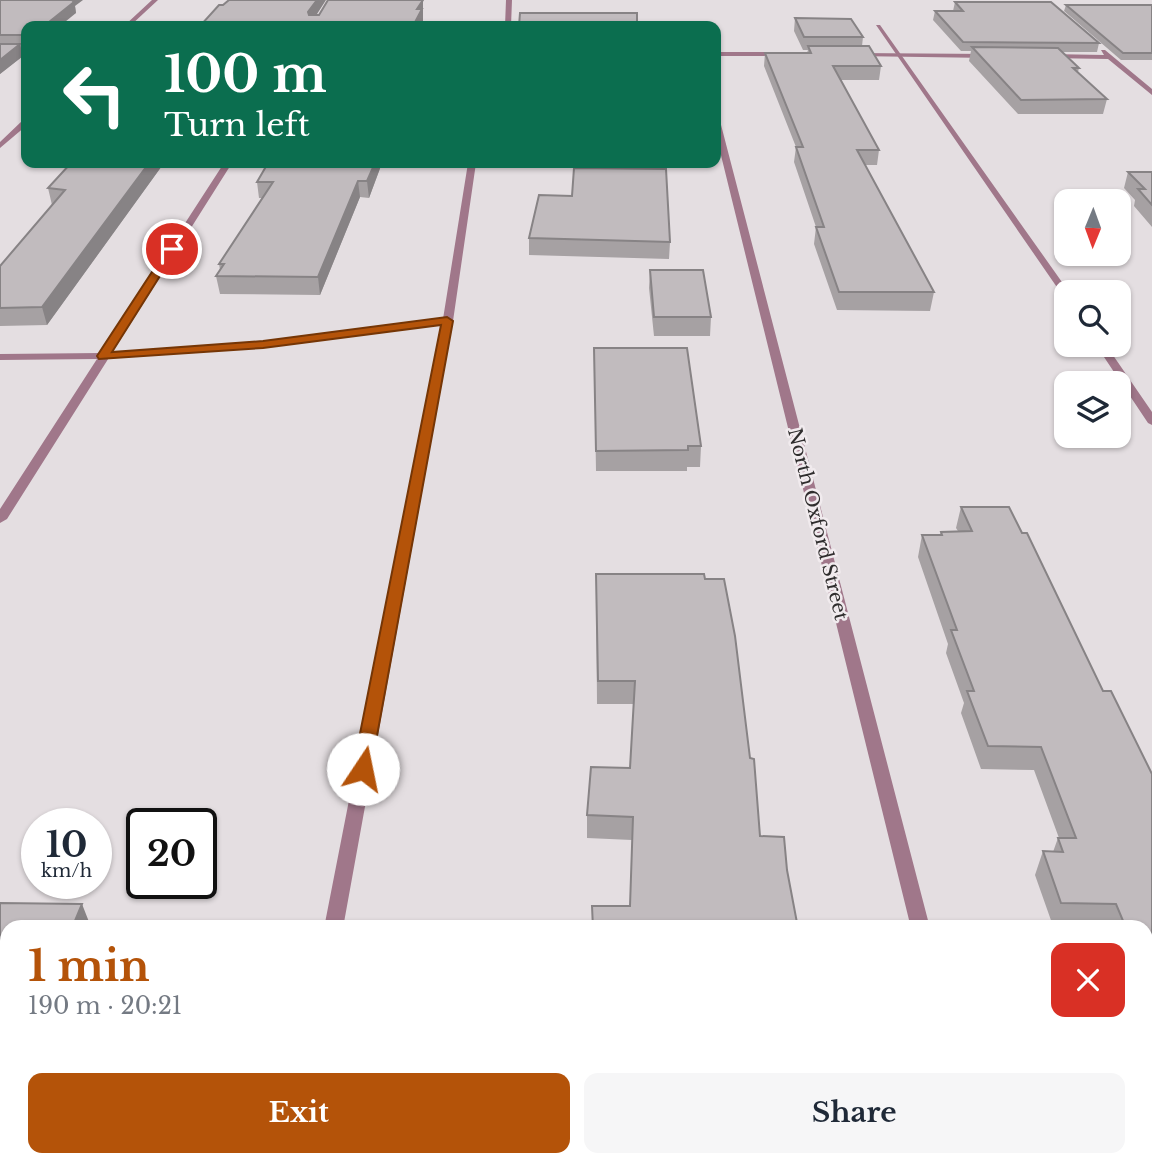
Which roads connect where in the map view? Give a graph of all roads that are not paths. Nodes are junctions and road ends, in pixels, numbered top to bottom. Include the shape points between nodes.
1 (155, 0) edge
2 (509, 0) edge
3 (132, 21) edge
4 (509, 21) edge
5 (878, 26) dead end
6 (1100, 48) edge
7 (0, 50) edge
8 (21, 51) edge
9 (721, 54) edge
10 (790, 55) edge
11 (845, 55) edge
12 (900, 55) junction
13 (1004, 56) edge
14 (1043, 56) edge
15 (1110, 57) junction
16 (1133, 77) junction
17 (1152, 79) edge
18 (1152, 93) edge
19 (21, 127) edge
20 (721, 141) edge
21 (0, 146) edge
22 (225, 168) edge
23 (471, 168) edge
24 (1057, 280) edge
25 (447, 321) junction
26 (103, 356) junction
27 (0, 357) edge
28 (1109, 357) edge
29 (1152, 421) edge
30 (0, 519) edge
31 (335, 920) edge
32 (919, 920) edge

1 - 3 street
2 - 4 street
5 - 12 street
6 - 15 street
7 - 8 street
9 - 10 street
11 - 12 street
12 - 13 street
12 - 24 street
14 - 15 street
15 - 16 street
16 - 17 street
16 - 18 street
19 - 21 street
20 - 32 street, North Oxford Street
22 - 26 street
23 - 25 street
25 - 26 street via 263,345
25 - 31 street
26 - 27 street
26 - 30 street
28 - 29 street

